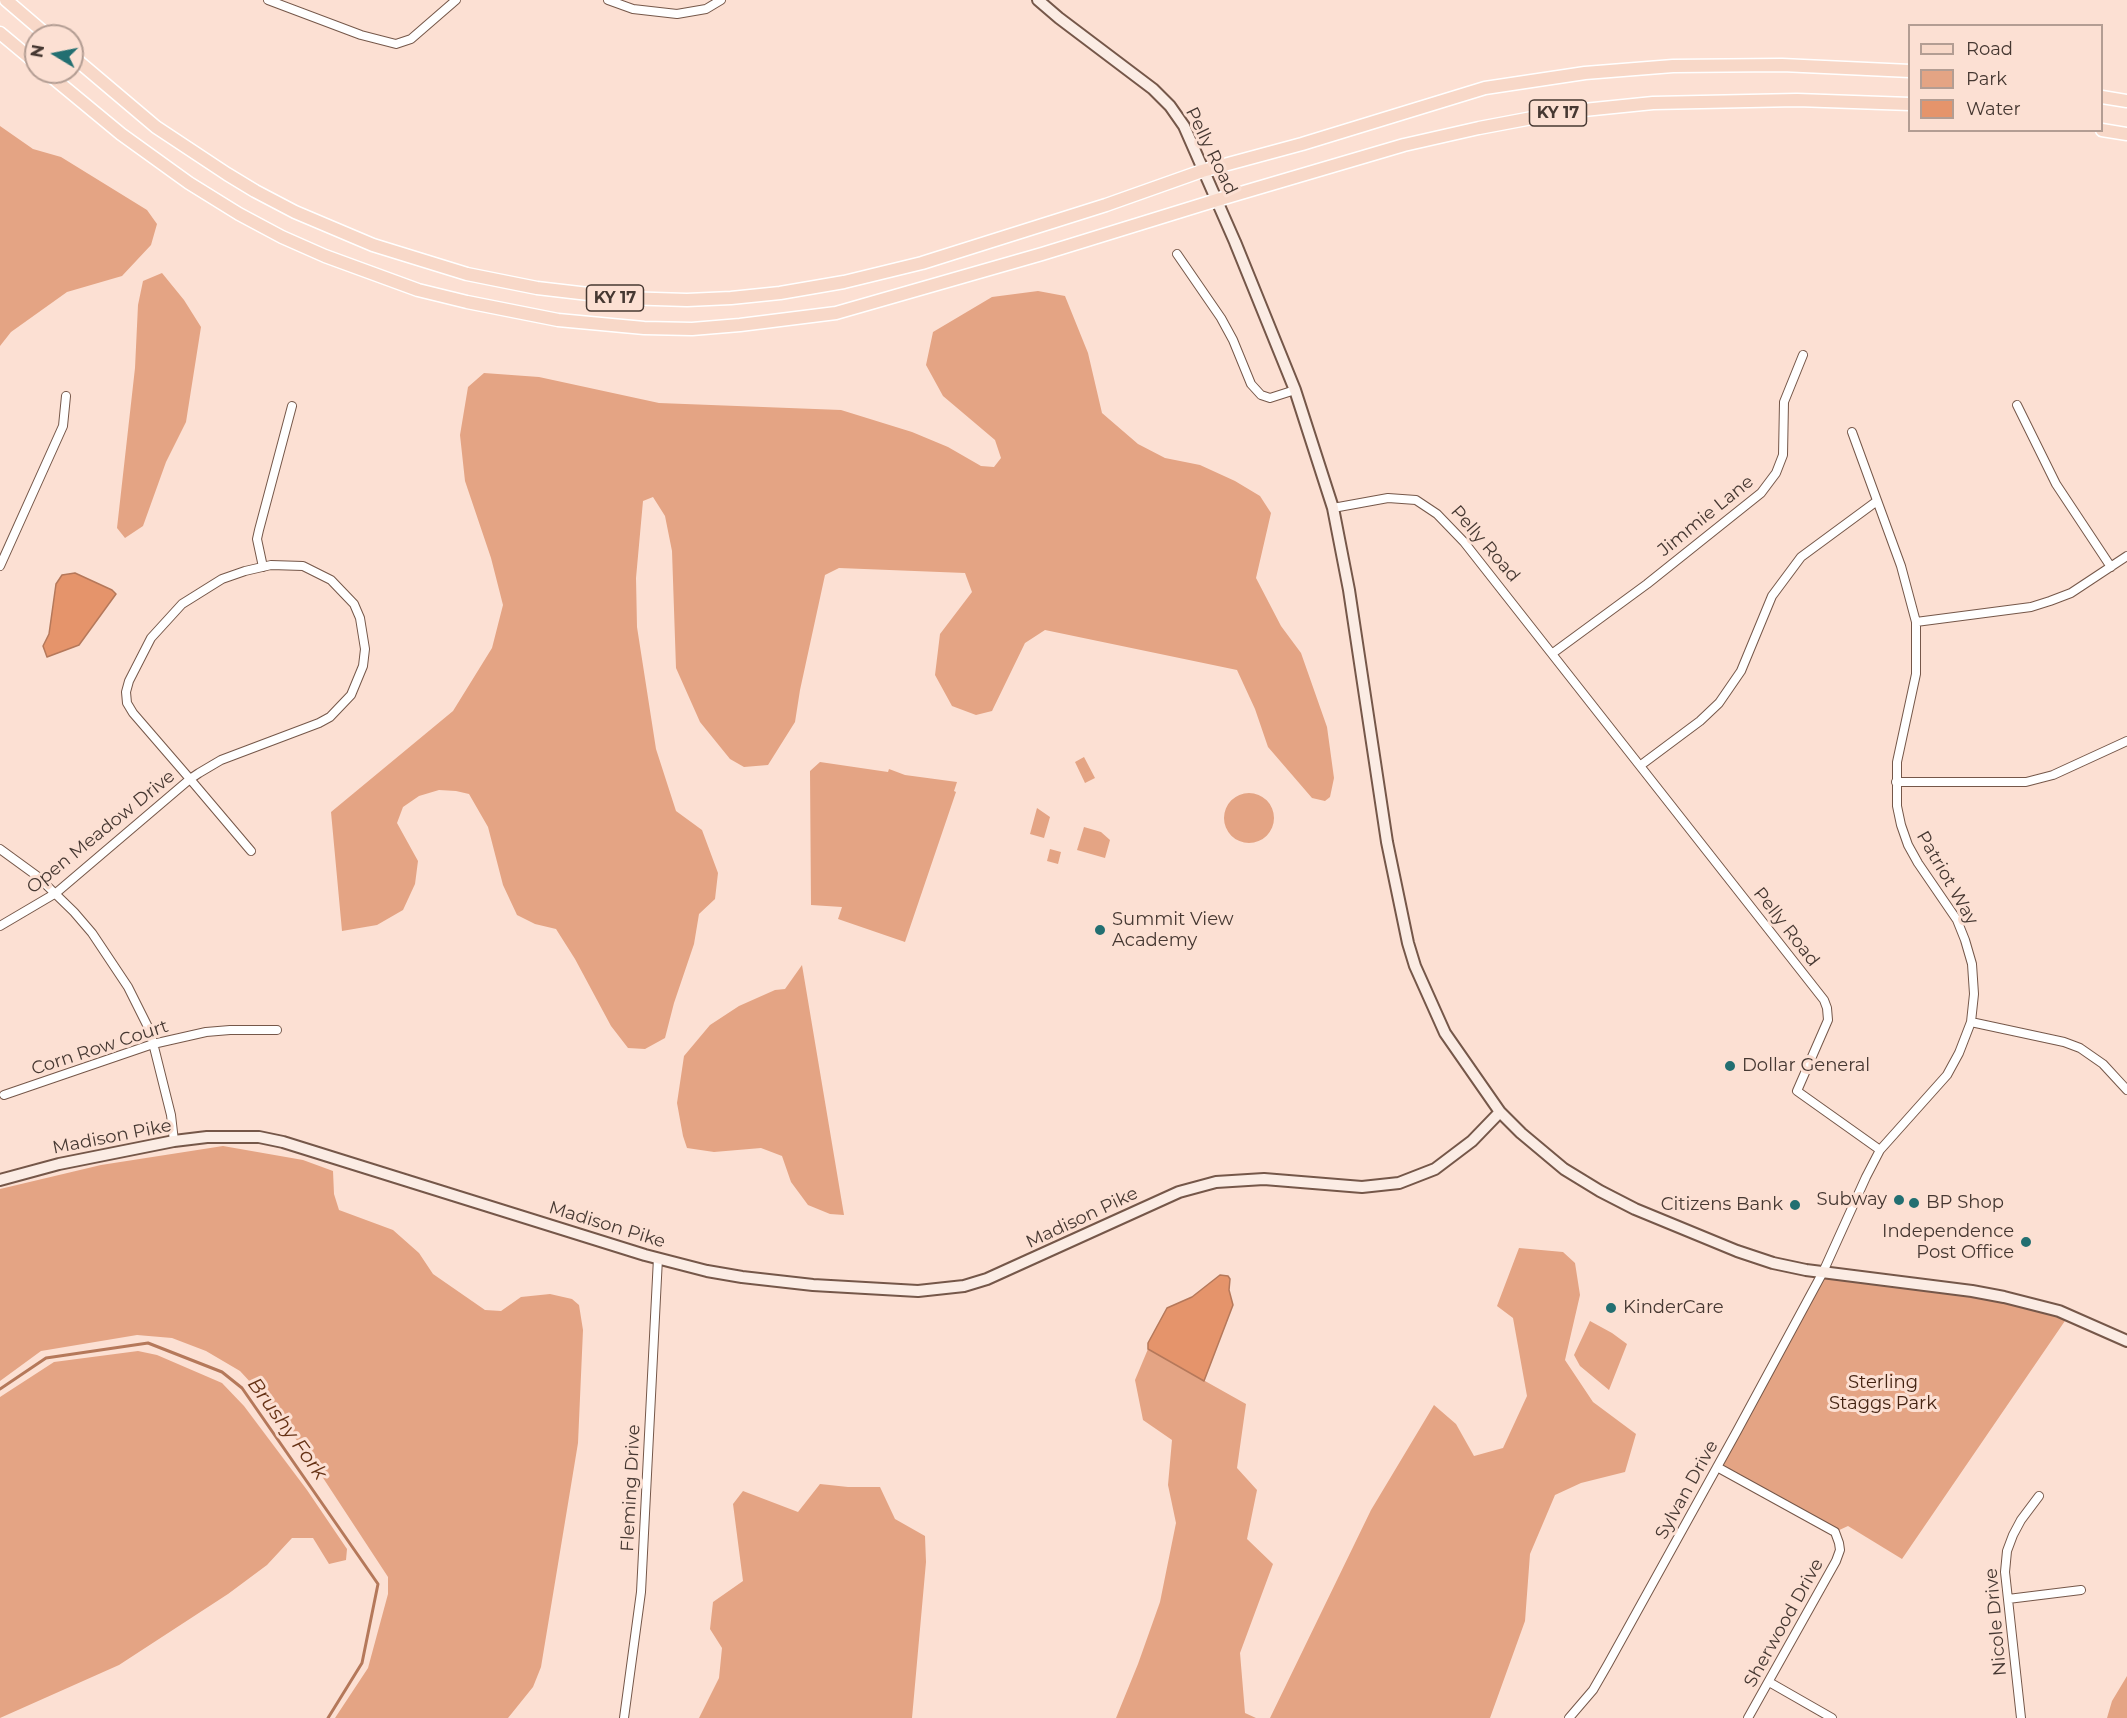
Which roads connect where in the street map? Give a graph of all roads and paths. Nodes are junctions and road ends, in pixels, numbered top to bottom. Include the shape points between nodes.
1 (6, 0) edge
2 (268, 0) edge
3 (456, 0) edge
4 (608, 0) edge
5 (721, 0) edge
6 (1038, 0) edge
7 (34, 24) edge
8 (0, 33) edge
9 (24, 53) edge
10 (84, 66) edge
11 (1908, 71) edge
12 (61, 84) edge
13 (2103, 97) edge
14 (2127, 101) edge
15 (1908, 104) edge
16 (2103, 130) edge
17 (2127, 134) edge
18 (1203, 171) junction
19 (1217, 200) junction
20 (1177, 254) dead end
21 (1803, 355) dead end
22 (1295, 390) junction
23 (66, 396) dead end
24 (2017, 405) dead end
25 (292, 406) dead end
26 (1852, 432) dead end
27 (1877, 501) junction
28 (1334, 508) junction
29 (2127, 556) edge
30 (0, 566) edge
31 (263, 567) junction
32 (2111, 567) junction
33 (1916, 622) junction
34 (1552, 653) junction
35 (2127, 741) edge
36 (1641, 765) junction
37 (190, 779) junction
38 (1896, 782) junction
39 (0, 849) edge
40 (251, 851) dead end
41 (56, 893) junction
42 (0, 926) edge
43 (1971, 1022) junction
44 (277, 1030) dead end
45 (153, 1044) junction
46 (2123, 1078) edge
47 (2127, 1090) edge
48 (4, 1095) dead end
49 (1500, 1112) junction
50 (174, 1141) junction
51 (1880, 1150) junction
52 (0, 1180) edge
53 (658, 1258) junction
54 (1823, 1272) junction
55 (2127, 1341) edge
56 (1717, 1467) junction
57 (2039, 1496) dead end
58 (2081, 1590) dead end
59 (2008, 1599) junction
60 (1769, 1683) junction
61 (624, 1718) edge
62 (1569, 1718) edge
63 (1748, 1718) edge
64 (1832, 1718) edge
65 (2021, 1718) edge

1 - 7 main road
2 - 3 street via 396,44 411,39
4 - 5 street via 633,9 677,14 706,9
6 - 18 street, Pelly Road via 1167,102 1184,126
8 - 9 main road
10 - 18 main road, KY 17 via 156,127 246,186 295,212 418,260 467,274 582,295 731,298 844,282 922,263
11 - 18 main road, KY 17 via 1782,65 1673,66 1585,73 1485,88
12 - 19 main road, KY 17 via 189,183 282,237 418,290 520,314 596,324 692,329 836,313
13 - 14 main road
15 - 19 main road, KY 17 via 1797,100 1653,103 1564,112 1404,145
16 - 17 main road
18 - 19 street, Pelly Road
19 - 22 street, Pelly Road
20 - 22 street via 1221,318 1251,384 1270,398
21 - 34 street, Jimmie Lane via 1784,402 1784,455 1761,493
22 - 28 street, Pelly Road
23 - 30 street via 63,426
24 - 32 street via 2056,484
25 - 31 street via 257,539
26 - 27 street, Patriot Way
27 - 33 street, Patriot Way
27 - 36 street via 1801,557 1772,596 1741,671 1724,696 1700,721
28 - 34 street, Pelly Road via 1388,498 1416,500 1437,514 1471,551
28 - 49 street via 1387,842 1408,943 1445,1033
29 - 32 street
31 - 37 street, Open Meadow Drive via 222,579 182,604 151,638 129,681 127,703 133,713
31 - 37 street, Open Meadow Drive via 303,566 331,580 354,604 364,631 360,678 351,695 330,717 221,760
32 - 33 street via 2071,593 2031,607
33 - 38 street, Patriot Way via 1916,674
34 - 36 street, Pelly Road
35 - 38 street via 2053,775 2026,782
36 - 51 street, Pelly Road via 1824,1000 1828,1020 1797,1091
37 - 40 street
37 - 41 street, Open Meadow Drive
38 - 43 street, Patriot Way via 1897,806 1908,845 1957,920 1965,940 1972,964
39 - 41 street
41 - 42 street, Open Meadow Drive
41 - 45 street via 117,968 141,1011
43 - 46 street via 2080,1047
43 - 51 street, Patriot Way via 1947,1074
44 - 45 street, Corn Row Court via 206,1032
45 - 48 street, Corn Row Court
45 - 50 street
46 - 47 street
49 - 53 street, Madison Pike via 1472,1141 1435,1169 1409,1180 1377,1187 1263,1179 1216,1182 1179,1192 964,1286 918,1291 813,1285 742,1277
49 - 54 street via 1564,1169 1626,1204 1737,1251
50 - 52 street, Madison Pike
50 - 53 street, Madison Pike via 259,1137 284,1142
51 - 54 street, Patriot Way
53 - 61 street, Fleming Drive via 641,1592
54 - 55 street via 2004,1297 2060,1311
54 - 56 street, Sylvan Drive
56 - 60 street, Sherwood Drive via 1835,1532 1839,1542 1836,1561
56 - 62 street, Sylvan Drive via 1608,1665
57 - 59 street, Nicole Drive via 2021,1520 2007,1551
58 - 59 street
59 - 65 street, Nicole Drive
60 - 63 street, Sherwood Drive
60 - 64 street

